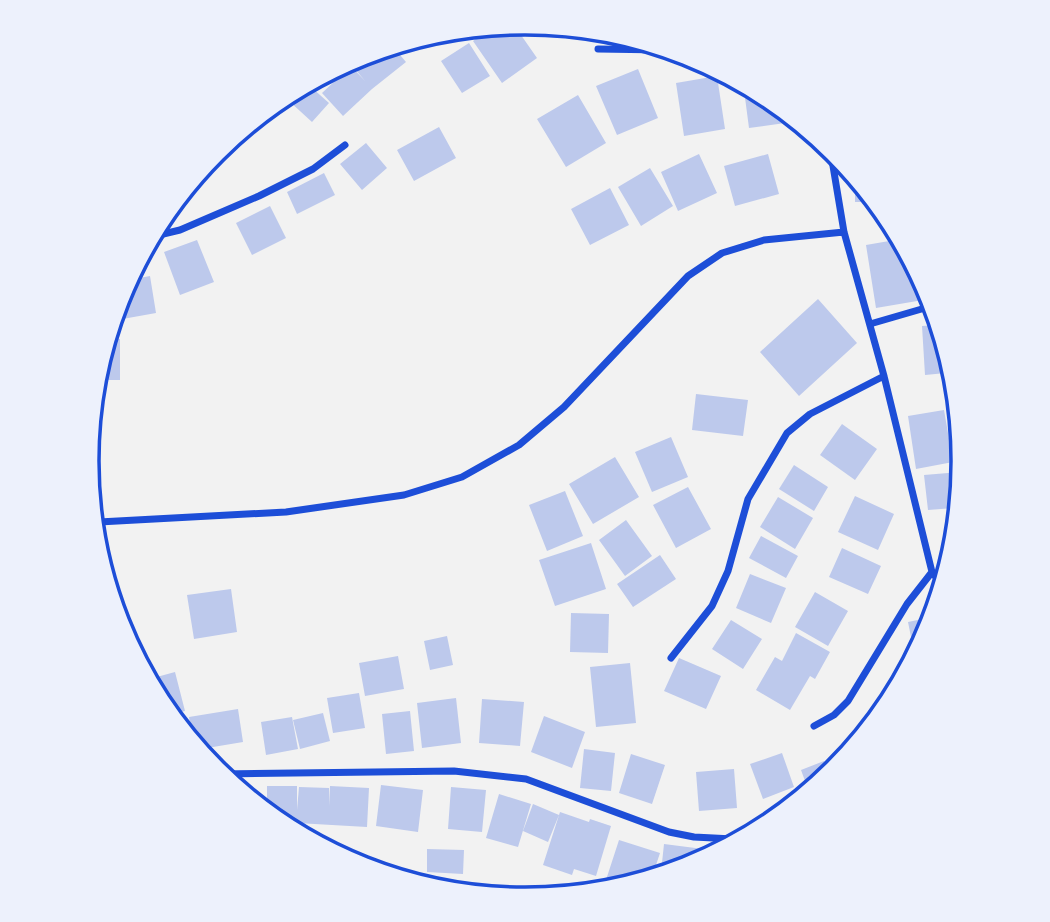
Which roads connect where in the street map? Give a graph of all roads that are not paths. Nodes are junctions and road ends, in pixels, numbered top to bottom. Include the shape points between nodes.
1 (598, 49) dead end
2 (633, 50) edge
3 (345, 145) dead end
4 (833, 168) edge
5 (844, 232) junction
6 (165, 234) edge
7 (923, 309) edge
8 (870, 324) junction
9 (884, 376) junction
10 (104, 522) edge
11 (932, 572) junction
12 (935, 575) edge
13 (671, 658) dead end
14 (814, 726) dead end
15 (236, 774) edge
16 (722, 838) edge

1 - 2 street
3 - 6 street via 313,169 259,196
4 - 5 street
5 - 8 street
5 - 10 street via 764,240 723,253 688,276 564,407 519,444 462,477 404,495 286,512
7 - 8 street
8 - 9 street
9 - 11 street
9 - 13 street via 810,414 787,433 748,499 728,571 712,606
11 - 12 street
11 - 14 street via 848,701
15 - 16 street via 490,773 526,779 669,832

